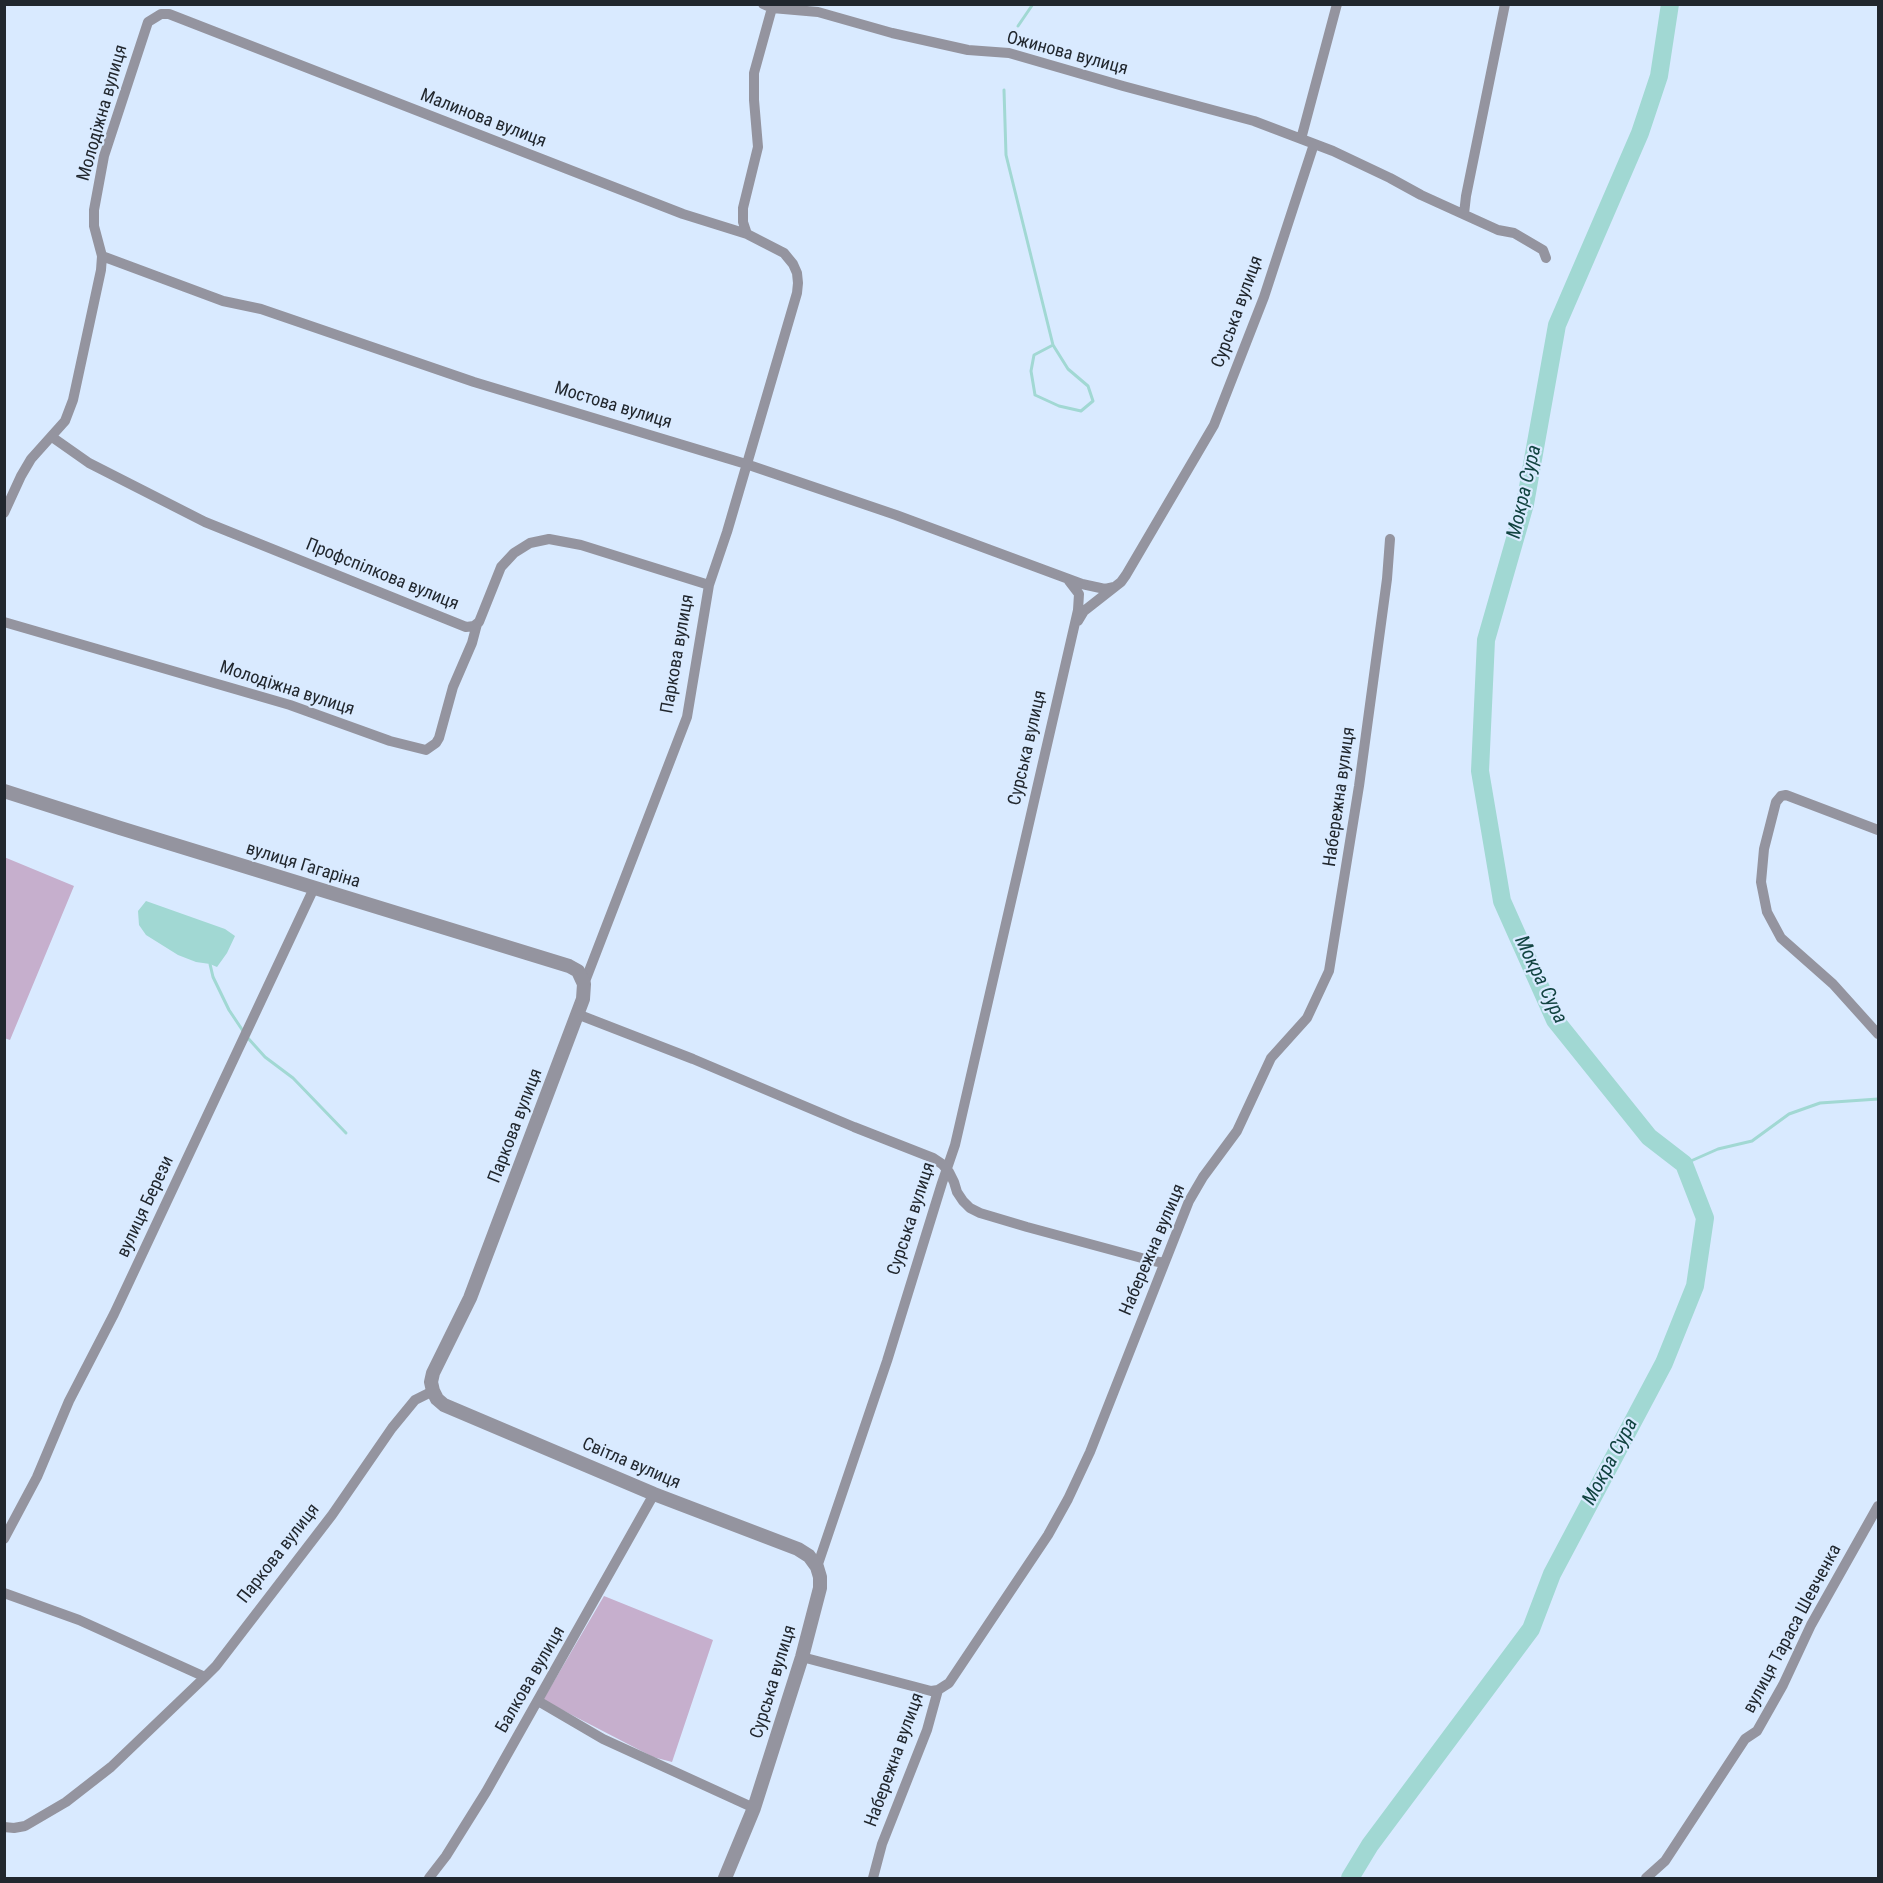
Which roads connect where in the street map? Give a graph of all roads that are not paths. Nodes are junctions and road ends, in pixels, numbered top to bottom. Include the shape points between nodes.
1 (1337, 4) edge
2 (1505, 4) edge
3 (770, 6) edge
4 (154, 14) edge
5 (1302, 139) junction
6 (1314, 144) junction
7 (1464, 214) junction
8 (747, 234) junction
9 (102, 256) junction
10 (1546, 258) dead end
11 (797, 273) joint
12 (52, 437) junction
13 (746, 464) junction
14 (4, 513) edge
15 (1390, 538) dead end
16 (1063, 577) junction
17 (709, 585) junction
18 (1114, 587) junction
19 (4, 622) edge
20 (477, 624) junction
21 (1073, 629) junction
22 (4, 791) edge
23 (1878, 830) edge
24 (314, 888) junction
25 (584, 984) junction
26 (578, 1014) junction
27 (1878, 1034) edge
28 (947, 1169) junction
29 (1164, 1263) junction
30 (433, 1391) junction
31 (654, 1494) junction
32 (1878, 1506) edge
33 (4, 1539) edge
34 (817, 1567) junction
35 (4, 1593) edge
36 (802, 1657) junction
37 (205, 1677) junction
38 (938, 1690) junction
39 (538, 1701) junction
40 (754, 1808) junction
41 (4, 1827) edge
42 (429, 1878) edge
43 (726, 1878) edge
44 (873, 1878) edge
45 (1646, 1878) edge

1 - 5 street
2 - 7 street
3 - 5 street, Ожинова вулиця via 818,12 968,50 1009,53 1245,118
3 - 8 street via 754,73 758,147 743,208
4 - 8 street, Малинова вулиця via 169,14 683,214
4 - 9 street, Молодіжна вулиця via 104,156 94,226
5 - 6 street, Ожинова вулиця
6 - 7 street, Ожинова вулиця
6 - 18 street, Сурська вулиця via 1264,297 1214,424 1140,554
7 - 10 street, Ожинова вулиця via 1535,244
8 - 11 street, Малинова вулиця via 784,253
9 - 12 street, Молодіжна вулиця via 73,400
9 - 13 street, Мостова вулиця via 223,301 261,309 474,382
11 - 13 street, Паркова вулиця via 797,293
12 - 14 street, Молодіжна вулиця via 31,459
12 - 20 street, Профспілкова вулиця via 89,464 205,522 462,626
13 - 16 street, Мостова вулиця via 896,514
13 - 17 street, Паркова вулиця
15 - 29 street, Набережна вулиця via 1359,786 1329,971 1307,1018 1271,1058 1237,1131 1189,1201
16 - 18 street, Мостова вулиця via 1094,588
16 - 21 street, Сурська вулиця via 1075,587 1080,602
17 - 20 street, Профспілкова вулиця via 581,545 549,539 530,543 501,567
17 - 25 street, Паркова вулиця via 687,717
18 - 21 street, Сурська вулиця via 1084,611
19 - 20 street, Молодіжна вулиця via 290,705 426,750 439,738
21 - 28 street, Сурська вулиця via 1002,947
22 - 24 street, вулиця Гагаріна
23 - 27 street via 1781,796 1764,849 1761,882 1767,912 1781,938 1833,984
24 - 25 street, вулиця Гагаріна via 568,966 578,971
24 - 33 street, вулиця Берези via 114,1314 69,1401 37,1477
25 - 26 street, Паркова вулиця
26 - 28 street via 933,1158
26 - 30 street, Паркова вулиця via 470,1298 433,1373
28 - 29 street via 963,1201 980,1213
28 - 34 street, Сурська вулиця
29 - 38 street, Набережна вулиця via 1068,1499 949,1683
30 - 31 street, Світла вулиця via 444,1405
30 - 37 street, Паркова вулиця via 415,1400 392,1428 332,1515
31 - 34 street, Світла вулиця via 798,1549
31 - 39 street, Балкова вулиця
32 - 45 street, вулиця Тараса Шевченка via 1756,1731 1745,1739 1665,1861
34 - 36 street, Сурська вулиця via 820,1588
35 - 37 street via 79,1620
36 - 38 street
36 - 40 street, Сурська вулиця
37 - 41 street, Паркова вулиця via 111,1767 66,1802 25,1826
38 - 44 street, Набережна вулиця
39 - 40 street via 603,1739
39 - 42 street, Балкова вулиця via 480,1801
40 - 43 street, Сурська вулиця

